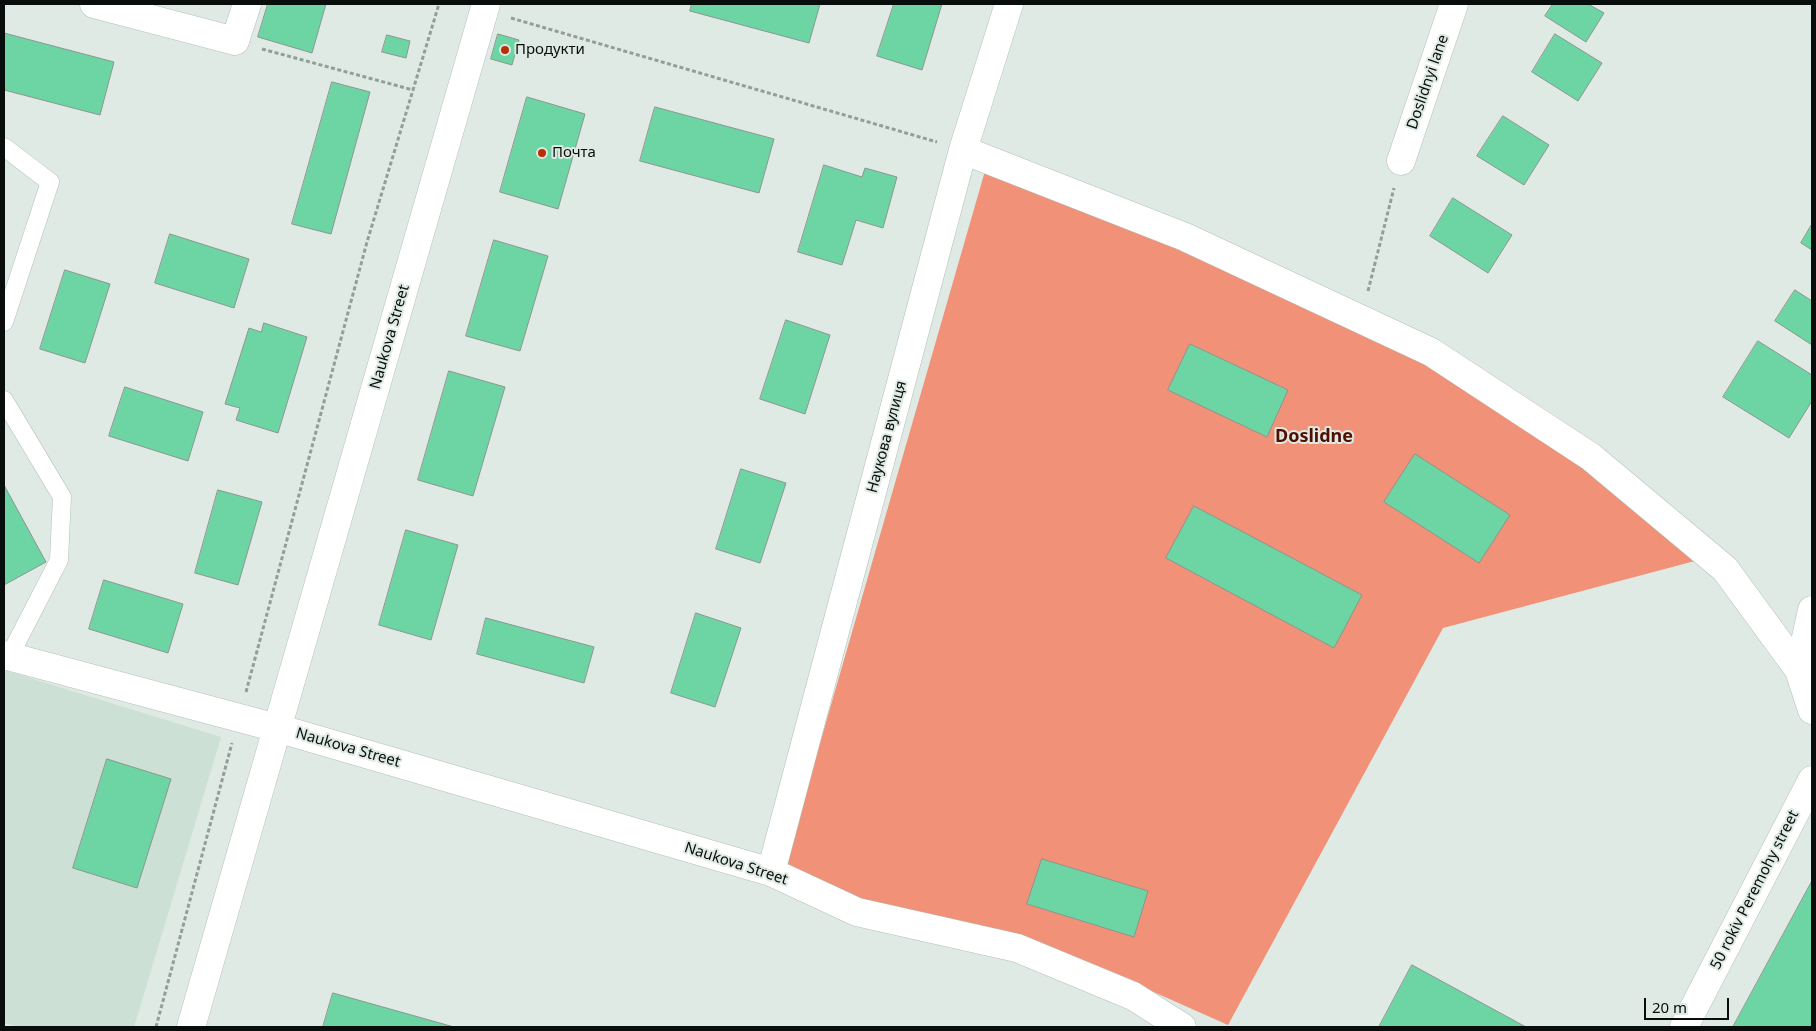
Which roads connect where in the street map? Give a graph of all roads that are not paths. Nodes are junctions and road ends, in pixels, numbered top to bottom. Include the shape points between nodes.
1 (94, 4) edge
2 (246, 4) edge
3 (1009, 4) edge
4 (1454, 4) edge
5 (485, 7) edge
6 (4, 147) edge
7 (963, 150) junction
8 (1401, 161) road end
9 (4, 322) edge
10 (4, 400) edge
11 (1812, 610) edge
12 (6, 656) edge
13 (1799, 670) junction
14 (1812, 710) edge
15 (277, 728) junction
16 (1812, 780) edge
17 (771, 872) junction
18 (191, 1027) edge
19 (1182, 1027) edge
20 (1684, 1027) edge

1 - 2 street via 235,41
3 - 7 street, Наукова вулиця
4 - 8 street, Doslidnyi lane
5 - 15 street, Naukova Street
6 - 9 lane via 50,182
7 - 13 street via 1185,237 1431,352 1591,457 1725,569
7 - 17 street, Наукова вулиця
10 - 12 lane via 62,497 58,560
11 - 13 street
12 - 15 street, Naukova Street
13 - 14 street
15 - 17 street, Naukova Street
15 - 18 street, Naukova Street
16 - 20 street, 50 rokiv Peremohy street
17 - 19 street, Naukova Street via 857,912 1017,948 1133,996

